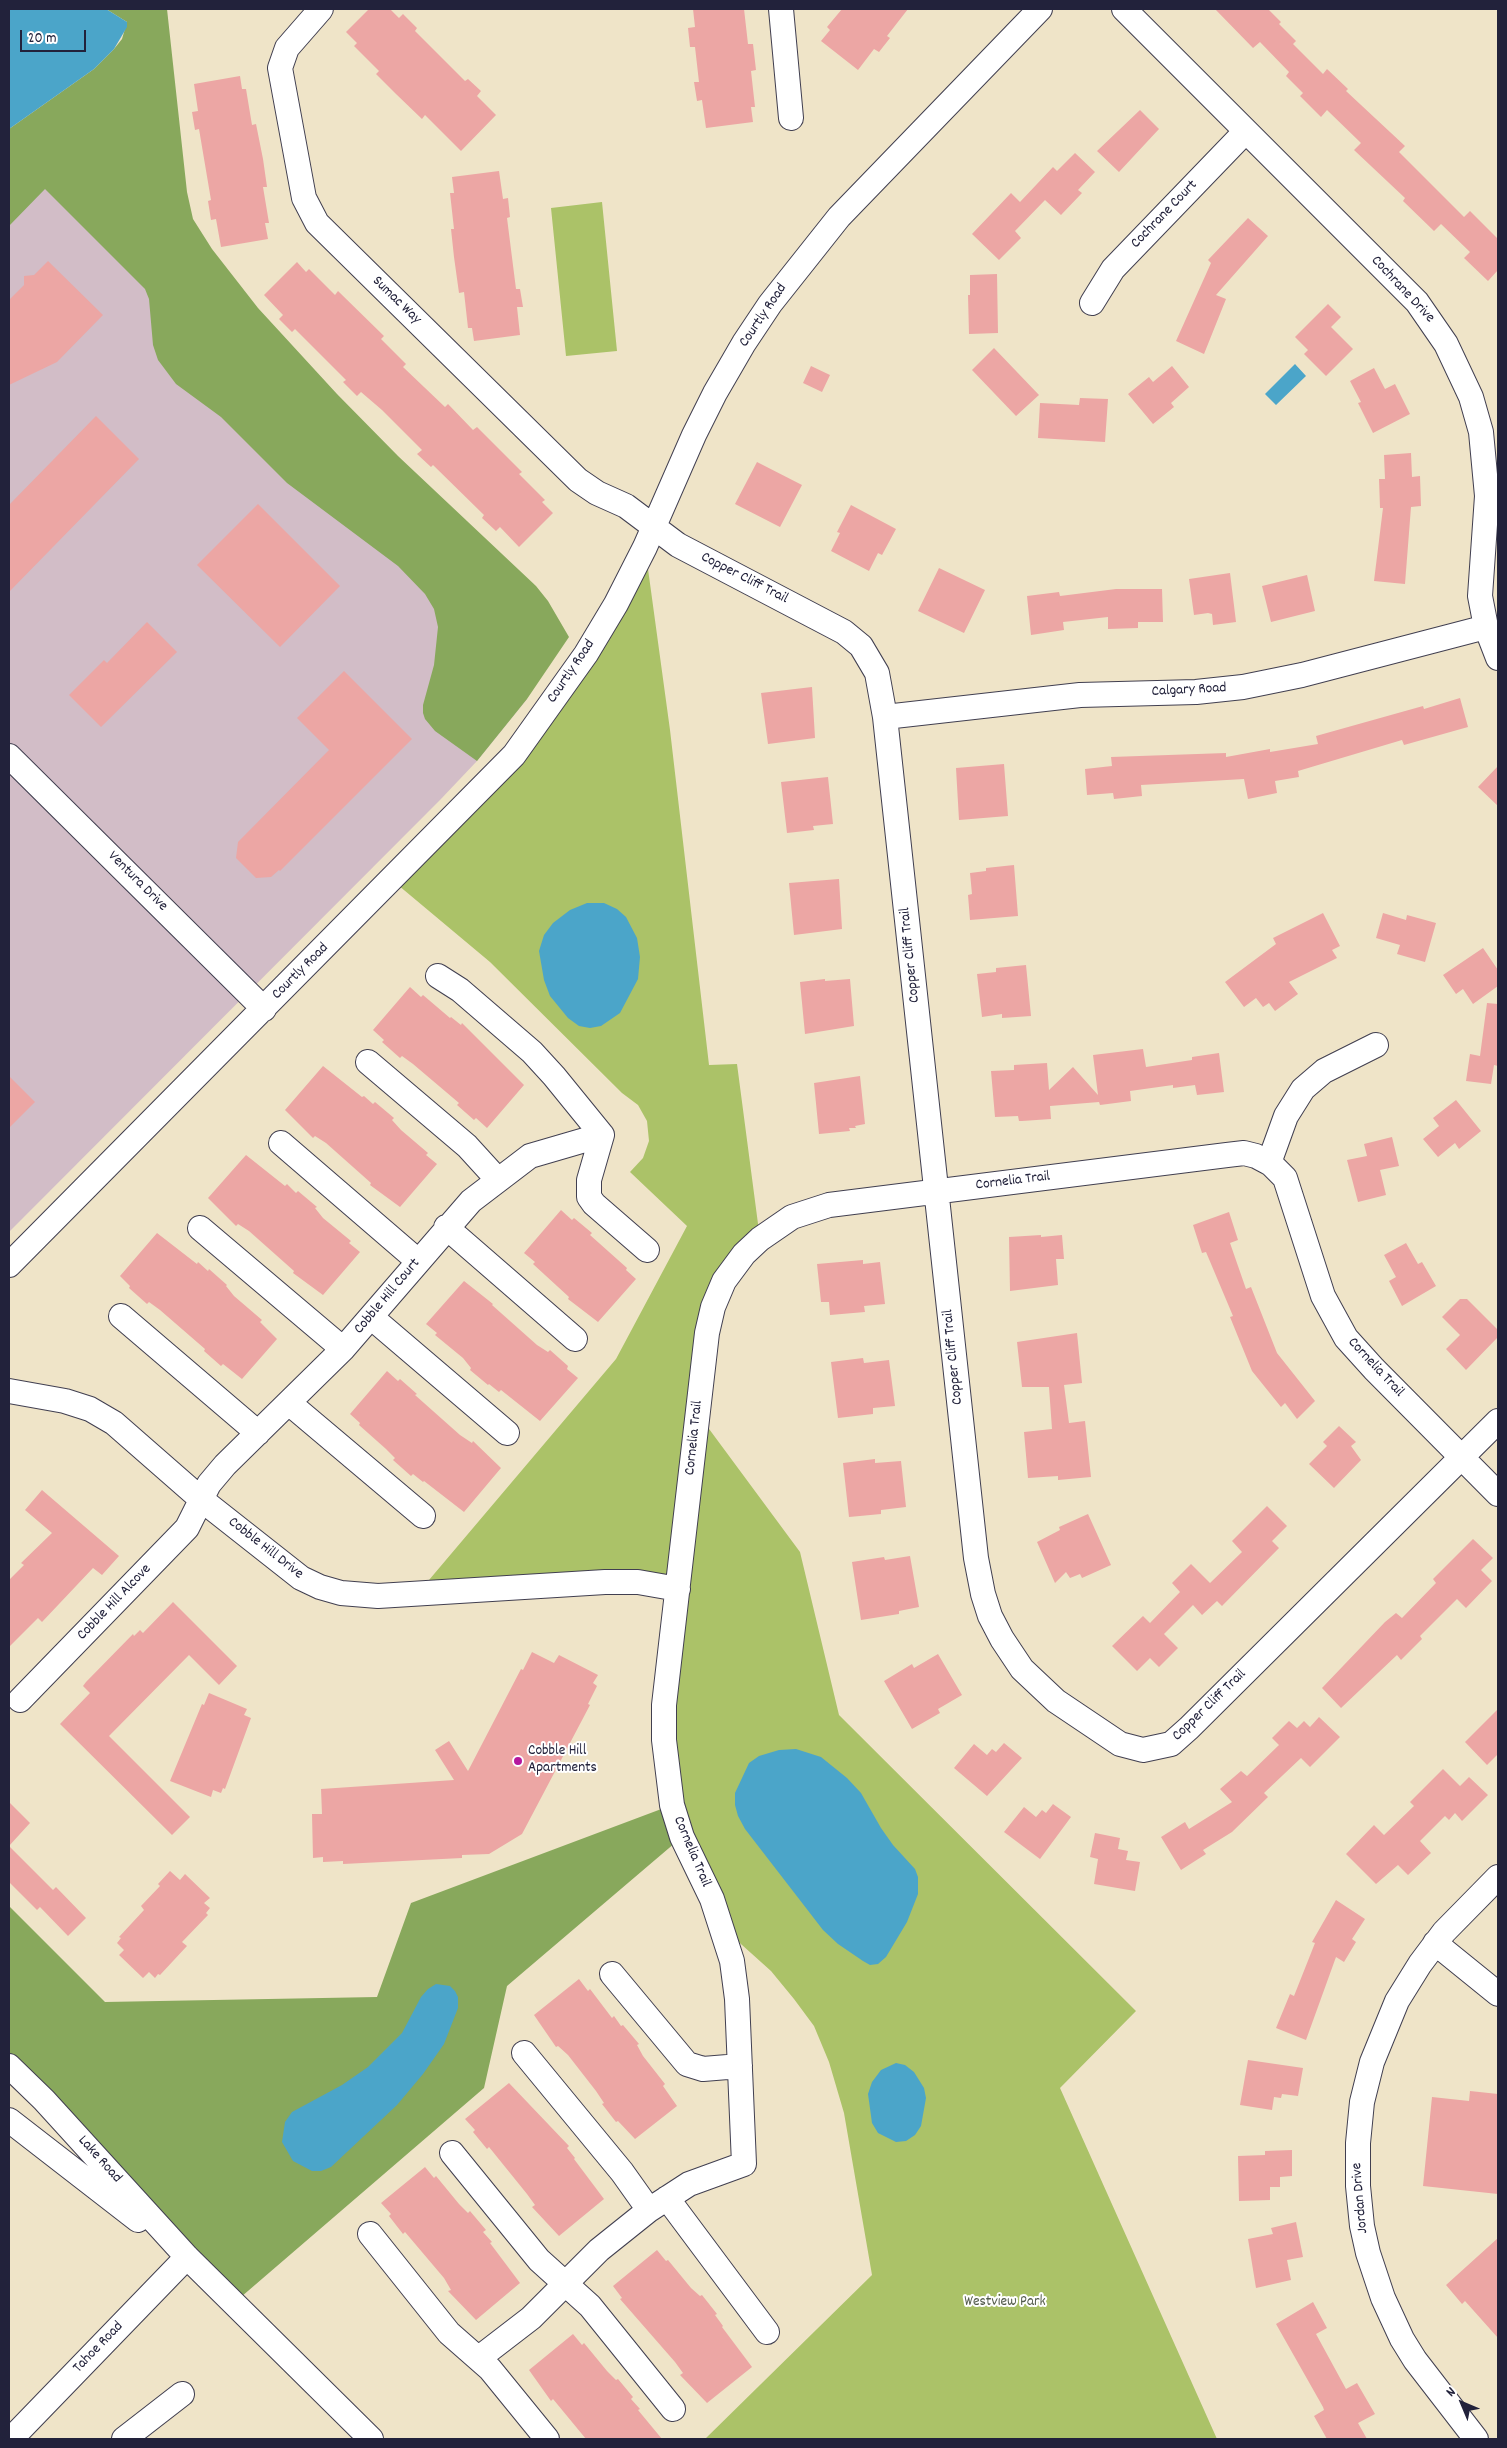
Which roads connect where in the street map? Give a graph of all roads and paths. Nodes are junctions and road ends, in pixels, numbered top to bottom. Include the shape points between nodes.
1 (321, 9) edge
2 (798, 9) edge
3 (1040, 9) edge
4 (1124, 9) edge
5 (782, 18) edge
6 (791, 118) dead end
7 (1245, 132) junction
8 (1092, 303) dead end
9 (1490, 430) edge
10 (653, 527) junction
11 (1486, 627) junction
12 (1498, 658) edge
13 (885, 717) junction
14 (9, 756) edge
15 (438, 976) dead end
16 (264, 1009) junction
17 (1376, 1045) dead end
18 (368, 1062) dead end
19 (602, 1136) junction
20 (281, 1143) dead end
21 (1269, 1162) junction
22 (498, 1180) junction
23 (936, 1192) junction
24 (446, 1227) junction
25 (200, 1228) dead end
26 (647, 1250) dead end
27 (418, 1261) junction
28 (9, 1265) edge
29 (121, 1316) dead end
30 (371, 1316) junction
31 (575, 1339) dead end
32 (343, 1349) junction
33 (9, 1391) edge
34 (289, 1403) junction
35 (1498, 1421) edge
36 (258, 1433) junction
37 (507, 1433) dead end
38 (1462, 1458) junction
39 (1498, 1494) edge
40 (202, 1500) junction
41 (423, 1516) dead end
42 (678, 1589) junction
43 (20, 1700) dead end
44 (1498, 1876) edge
45 (1435, 1943) junction
46 (612, 1974) dead end
47 (1498, 1994) edge
48 (524, 2053) dead end
49 (9, 2066) edge
50 (740, 2066) junction
51 (9, 2120) edge
52 (452, 2153) dead end
53 (658, 2204) junction
54 (370, 2234) dead end
55 (187, 2257) junction
56 (567, 2284) junction
57 (767, 2332) dead end
58 (478, 2358) junction
59 (182, 2394) dead end
60 (673, 2409) dead end
61 (15, 2434) edge
62 (124, 2439) edge
63 (371, 2439) edge
64 (547, 2439) edge
65 (1476, 2439) edge

1 - 10 street, Sumac Way via 287,48 280,68 300,181 309,211 326,233 578,480 626,506
2 - 5 street
3 - 10 street, Courtly Road via 876,177 798,266 744,343 715,393
4 - 7 street, Cochrane Drive
5 - 6 street
7 - 8 street, Cochrane Court via 1113,269
7 - 9 street, Cochrane Drive via 1424,311 1457,364
9 - 11 street, Cochrane Drive via 1480,590
10 - 13 street, Copper Cliff Trail via 678,545 825,621 856,641 877,673
10 - 16 street, Courtly Road via 616,604 586,654 514,755
11 - 12 street, Cochrane Drive
11 - 13 street, Calgary Road via 1243,687 1196,692 1080,695
13 - 23 street, Copper Cliff Trail
14 - 16 street, Ventura Drive
15 - 19 street via 460,990 532,1052
16 - 28 street, Courtly Road
17 - 21 street via 1324,1071 1303,1089 1286,1116
18 - 22 street via 460,1140
19 - 22 street, Cobble Hill Court via 530,1156
19 - 26 street via 589,1180 589,1197
20 - 27 street
21 - 23 street, Cornelia Trail via 1238,1153
21 - 38 street, Cornelia Trail via 1288,1184 1323,1296 1341,1330 1364,1360
22 - 24 street, Cobble Hill Court via 471,1201
23 - 38 street, Copper Cliff Trail via 973,1535 986,1606 1008,1650 1038,1686 1070,1712 1120,1744 1135,1749 1155,1749 1178,1738
23 - 42 street, Cornelia Trail via 829,1205 800,1213 760,1239 724,1281 707,1333
24 - 27 street, Cobble Hill Court
24 - 31 street
25 - 32 street
27 - 30 street, Cobble Hill Court
29 - 36 street
30 - 32 street, Cobble Hill Court
30 - 37 street
32 - 34 street, Cobble Hill Court
33 - 40 street, Cobble Hill Drive via 90,1409 114,1423
34 - 36 street, Cobble Hill Court
34 - 41 street
35 - 38 street, Copper Cliff Trail
36 - 40 street, Cobble Hill Court via 212,1480
38 - 39 street, Cornelia Trail
40 - 42 street, Cobble Hill Drive via 301,1578 341,1593 378,1596 613,1582 638,1582
40 - 43 street, Cobble Hill Alcove via 187,1528
42 - 50 street, Cornelia Trail via 664,1705 667,1772 672,1805 682,1837 712,1899 732,1961
44 - 45 street, Jordan Drive
45 - 47 street
45 - 65 street, Jordan Drive via 1398,2001 1372,2062 1358,2131 1359,2201 1370,2260 1396,2326 1420,2366
46 - 50 street via 688,2064 703,2069
48 - 53 street via 622,2172
49 - 55 street, Lake Road
50 - 53 street, Cornelia Trail via 744,2164 703,2178
51 - 55 street, Lake Road
52 - 56 street via 539,2260
53 - 56 street via 611,2239
53 - 57 street
54 - 58 street via 450,2333
55 - 61 street, Tahoe Road
55 - 63 street, Lake Road
56 - 58 street via 523,2325
56 - 60 street via 590,2306
58 - 64 street
59 - 62 street

